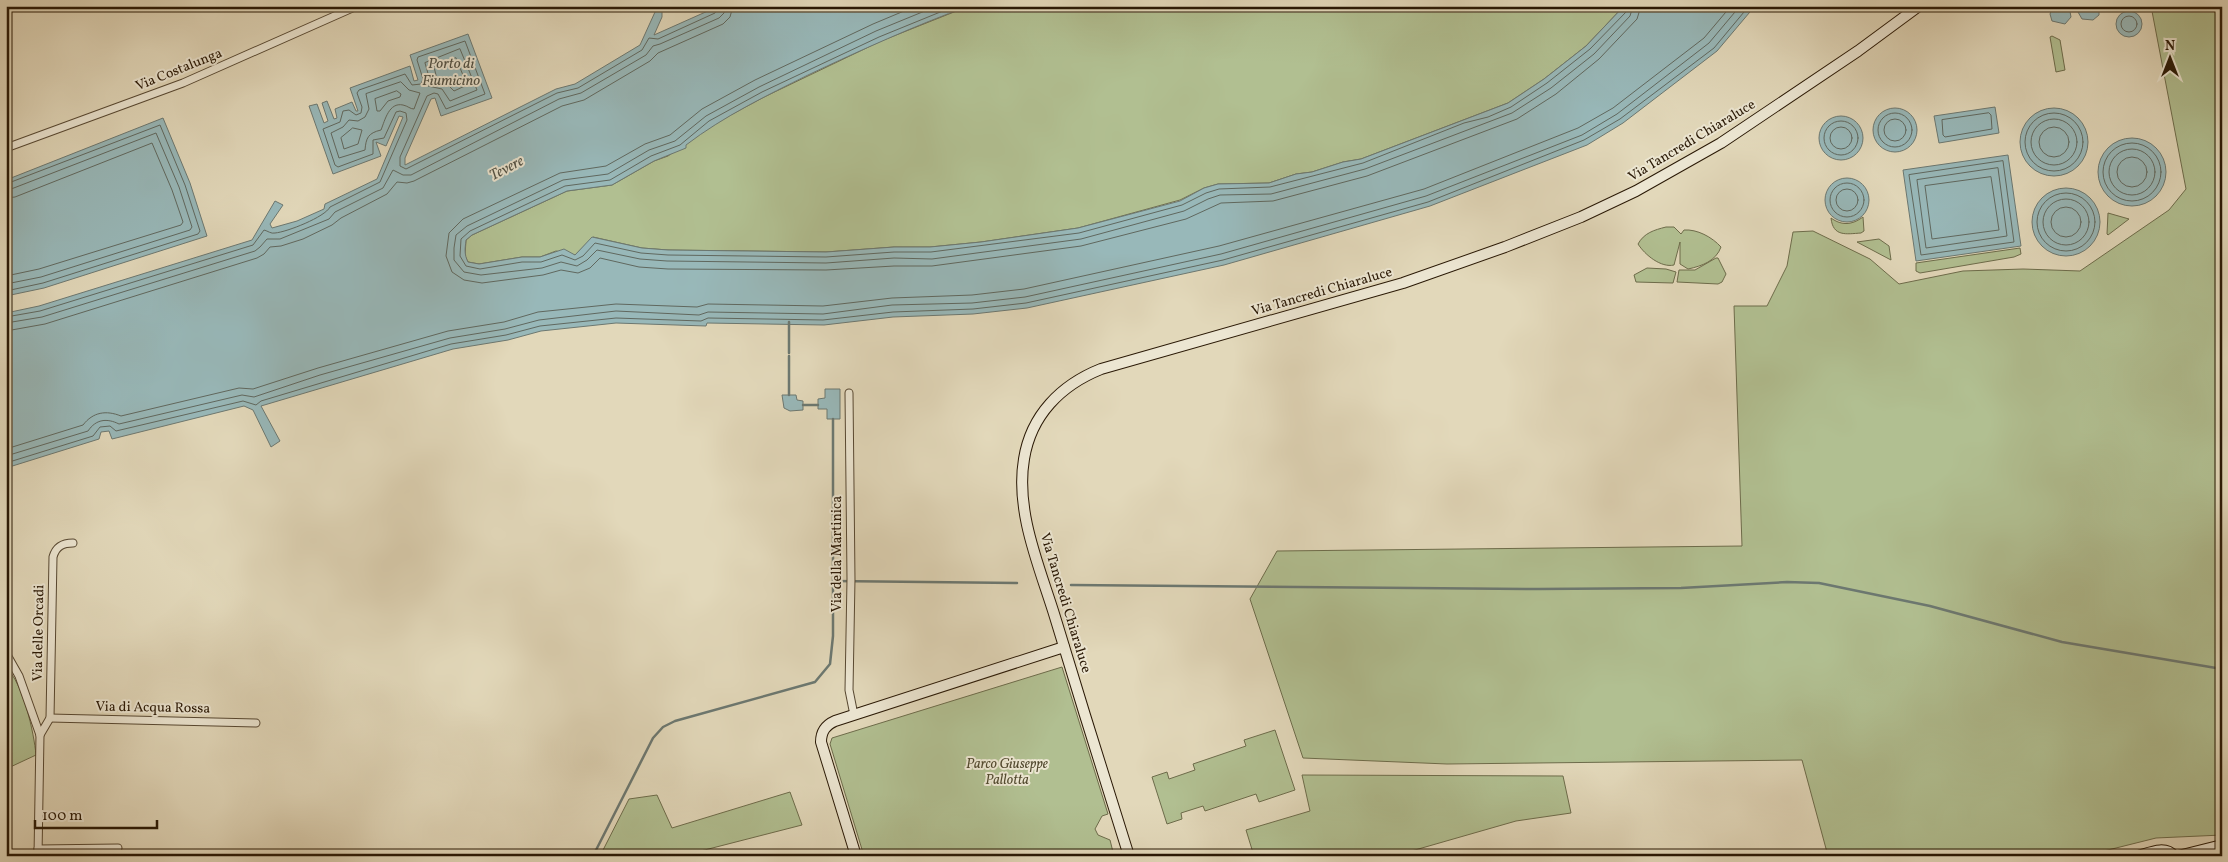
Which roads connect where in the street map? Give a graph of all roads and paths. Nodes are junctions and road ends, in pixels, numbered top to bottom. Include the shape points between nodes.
1 (357, 6) edge
2 (1919, 6) edge
3 (6, 148) edge
4 (849, 393) dead end
5 (74, 543) dead end
6 (1064, 647) junction
7 (6, 653) edge
8 (854, 715) junction
9 (50, 718) junction
10 (256, 723) dead end
11 (40, 735) junction
12 (2222, 845) edge
13 (118, 848) dead end
14 (38, 852) edge
15 (856, 856) edge
16 (1129, 856) edge
17 (2138, 856) edge
18 (2174, 856) edge
19 (2178, 856) edge

1 - 3 street, Via Costalunga via 183,83
2 - 6 street, Via Tancredi Chiaraluce via 1858,51 1721,142 1588,214 1412,280 1101,369 1077,380 1044,410 1030,436 1024,458 1022,487 1030,535
4 - 8 street, Via della Martinica via 850,694
5 - 9 street, Via delle Orcadi via 59,546 53,559
6 - 8 street
6 - 16 street, Via Tancredi Chiaraluce
7 - 11 street via 19,676
8 - 15 street via 829,724 820,739
9 - 10 street, Via di Acqua Rossa
9 - 11 street, Via delle Orcadi
11 - 14 street
12 - 19 street
13 - 14 street
17 - 18 street via 2162,850

